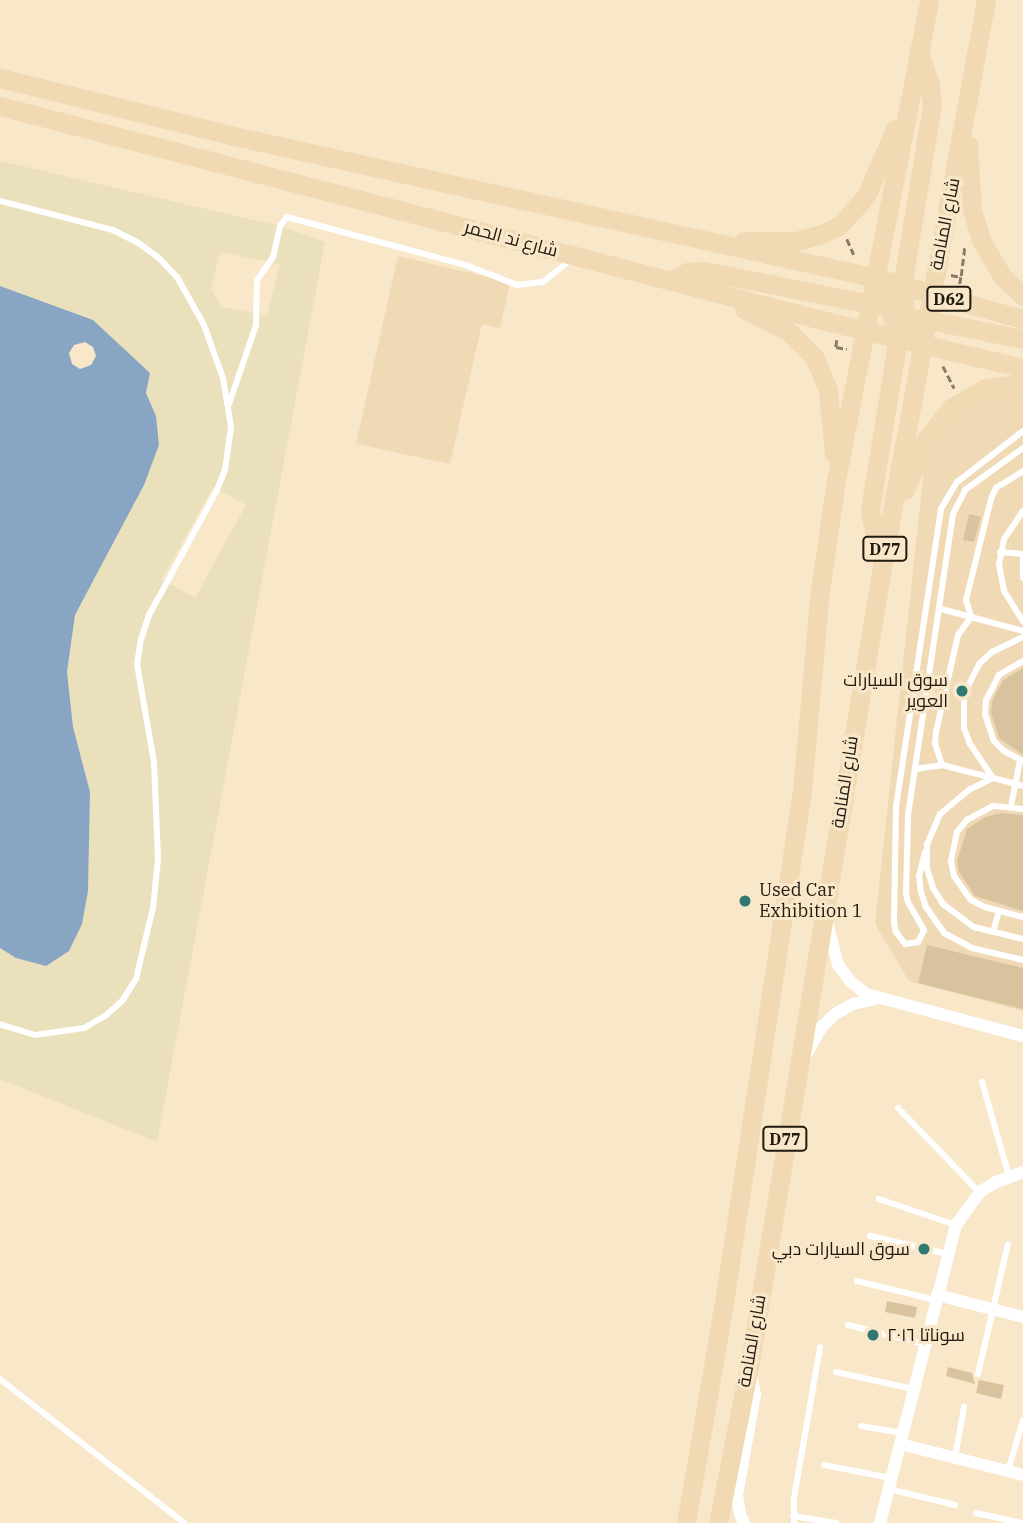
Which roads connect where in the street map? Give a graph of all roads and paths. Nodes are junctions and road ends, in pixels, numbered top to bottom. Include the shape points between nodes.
1 (929, 0) edge
2 (986, 0) edge
3 (918, 50) junction
4 (0, 78) edge
5 (911, 89) junction
6 (0, 106) edge
7 (967, 106) junction
8 (0, 201) edge
9 (701, 240) junction
10 (981, 240) junction
11 (575, 256) junction
12 (961, 277) dead end
13 (876, 278) junction
14 (671, 281) junction
15 (692, 286) junction
16 (932, 294) junction
17 (1023, 296) edge
18 (895, 311) junction
19 (928, 319) junction
20 (1023, 319) edge
21 (865, 331) junction
22 (1023, 339) edge
23 (924, 344) junction
24 (1023, 368) edge
25 (942, 369) dead end
26 (1023, 383) edge
27 (961, 400) junction
28 (229, 405) junction
29 (1023, 431) edge
30 (1023, 449) edge
31 (1023, 471) edge
32 (1014, 476) junction
33 (1023, 478) edge
34 (836, 480) junction
35 (1023, 511) edge
36 (889, 526) junction
37 (1000, 552) junction
38 (1023, 554) edge
39 (884, 555) junction
40 (1023, 578) edge
41 (941, 609) junction
42 (971, 617) junction
43 (1023, 622) edge
44 (1023, 631) edge
45 (1023, 637) edge
46 (1023, 661) edge
47 (1022, 761) edge
48 (942, 765) junction
49 (915, 769) junction
50 (993, 778) junction
51 (1019, 785) edge
52 (1011, 806) junction
53 (1023, 809) edge
54 (927, 845) junction
55 (825, 902) junction
56 (999, 911) junction
57 (1023, 917) edge
58 (993, 932) junction
59 (1023, 939) edge
60 (1023, 960) edge
61 (874, 999) junction
62 (0, 1024) edge
63 (1023, 1036) edge
64 (795, 1074) junction
65 (982, 1082) dead end
66 (898, 1108) dead end
67 (1023, 1172) edge
68 (1009, 1176) junction
69 (980, 1192) junction
70 (879, 1199) dead end
71 (956, 1225) junction
72 (870, 1236) dead end
73 (1008, 1244) dead end
74 (947, 1254) junction
75 (857, 1281) dead end
76 (936, 1298) junction
77 (993, 1310) junction
78 (1023, 1317) edge
79 (848, 1325) dead end
80 (925, 1344) junction
81 (820, 1348) dead end
82 (749, 1367) junction
83 (836, 1372) dead end
84 (978, 1374) dead end
85 (0, 1379) edge
86 (913, 1389) junction
87 (964, 1406) dead end
88 (1023, 1420) edge
89 (861, 1426) dead end
90 (901, 1439) junction
91 (955, 1458) junction
92 (824, 1465) dead end
93 (1008, 1471) junction
94 (1023, 1475) edge
95 (890, 1483) junction
96 (955, 1505) dead end
97 (976, 1513) dead end
98 (793, 1520) edge
99 (184, 1523) edge
100 (686, 1523) edge
101 (718, 1523) edge
102 (744, 1523) edge
103 (836, 1523) edge
104 (880, 1523) edge
105 (1023, 1523) edge

1 - 3 main road
2 - 7 main road, شارع المنامة / D77
3 - 5 main road
3 - 18 main road via 932,105
4 - 9 main road via 243,138
5 - 9 main road via 872,184 859,207 840,225 796,241
5 - 13 main road
6 - 11 main road, شارع ند الحمر
7 - 10 main road via 970,195
7 - 16 main road, شارع المنامة / D77
8 - 28 lane via 113,230 159,258 177,277 204,325
9 - 13 main road, D62
10 - 12 path via 966,239
10 - 17 main road via 1002,276
11 - 14 main road, شارع ند الحمر
11 - 28 lane via 543,282 517,285 468,266 287,217 280,226 273,257 257,280 256,325
13 - 18 main road, D62
13 - 18 main road
14 - 15 main road, شارع ند الحمر
14 - 18 main road via 687,272 704,271
15 - 21 main road, شارع ند الحمر
15 - 34 main road via 788,331 815,358 828,391
16 - 18 main road, D62
16 - 19 main road, شارع المنامة / D77
16 - 20 main road, D62
18 - 19 main road
18 - 21 main road
18 - 23 main road
18 - 39 main road via 870,509 874,537
19 - 22 main road
19 - 23 main road, شارع المنامة / D77
21 - 34 main road, شارع المنامة / D77
23 - 24 main road
23 - 36 main road, شارع المنامة / D77
25 - 27 path
26 - 27 main road via 998,385
27 - 36 main road via 941,417 926,439
28 - 62 lane via 225,470 149,615 141,639 137,664 154,762 158,859 153,908 136,979 123,1000 84,1028 36,1035
29 - 49 lane via 957,482 941,509 896,807 894,922 900,941 912,945 924,930 906,892 908,814
30 - 41 lane via 975,481 958,501
31 - 32 lane
32 - 33 lane
32 - 42 lane via 996,488 990,499 966,600
34 - 100 main road, شارع المنامة / D77 via 820,591 802,791
35 - 37 lane via 1009,527
36 - 39 main road, شارع المنامة / D77
37 - 38 lane
37 - 43 lane via 1004,592
38 - 40 lane
39 - 55 main road, شارع المنامة / D77
41 - 42 lane
41 - 49 lane
42 - 44 lane
42 - 48 lane via 958,635 936,732
45 - 50 lane via 979,664 964,694 964,728
46 - 47 lane via 999,675 986,700 985,714 994,741
47 - 51 lane
48 - 49 lane
48 - 50 lane
50 - 51 lane
50 - 54 lane via 953,800 940,814
51 - 52 lane
52 - 53 lane
52 - 56 lane via 979,811 957,832 952,846 954,876 961,889 971,900
54 - 58 lane via 927,869 943,904 974,927
54 - 60 lane via 919,876 934,921 957,942
55 - 61 street via 828,937 838,965
55 - 64 main road, شارع المنامة / D77
56 - 57 lane
56 - 58 lane
58 - 59 lane
61 - 63 street
61 - 64 street via 853,1003 827,1020
64 - 82 main road, شارع المنامة / D77
65 - 68 lane
66 - 69 lane
67 - 68 street
68 - 69 street
69 - 71 street
70 - 71 lane
71 - 74 street
72 - 74 lane
73 - 77 lane
74 - 76 street
75 - 76 lane
76 - 77 street
76 - 80 street
77 - 78 street
77 - 84 lane
79 - 80 lane
80 - 86 street
81 - 98 lane
82 - 101 main road, شارع المنامة / D77
82 - 102 street via 755,1394 737,1495
83 - 86 lane
85 - 99 lane
86 - 90 street
87 - 91 lane
88 - 93 lane
89 - 90 lane
90 - 91 street
90 - 95 street
91 - 93 street
92 - 95 lane
93 - 94 street
95 - 96 lane
95 - 104 street
97 - 105 lane
98 - 103 lane

